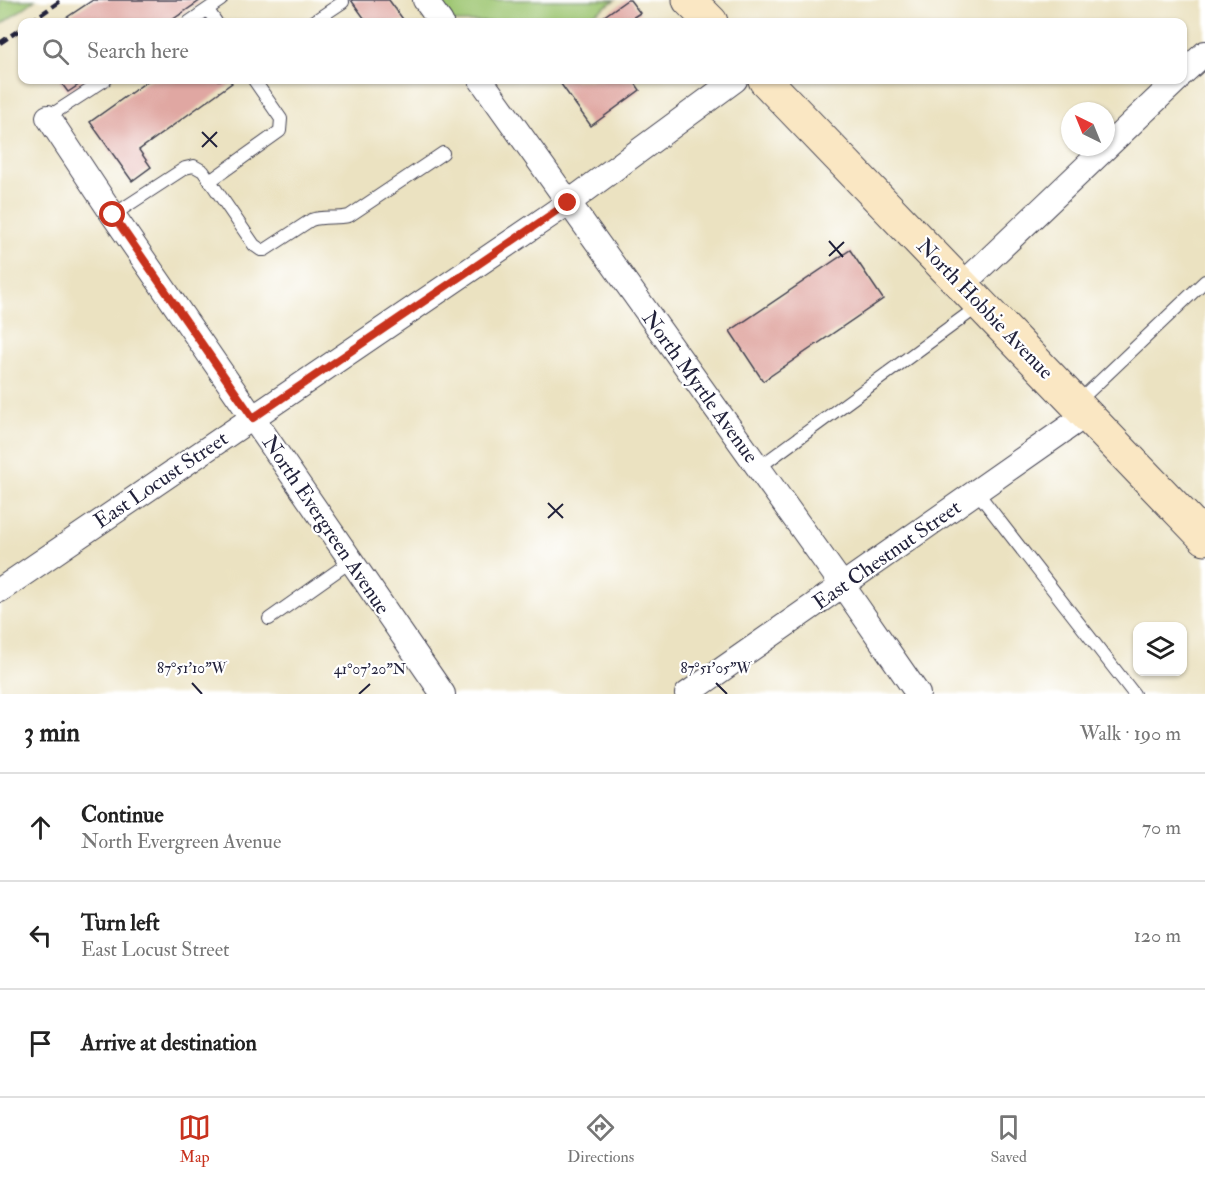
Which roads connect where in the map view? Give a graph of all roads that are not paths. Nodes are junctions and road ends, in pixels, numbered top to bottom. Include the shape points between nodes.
1 (221, 0) edge
2 (425, 0) edge
3 (689, 0) edge
4 (343, 2) dead end
5 (208, 10) junction
6 (195, 18) edge
7 (213, 18) edge
8 (319, 18) edge
9 (438, 18) edge
10 (707, 18) edge
11 (1205, 53) edge
12 (1187, 69) edge
13 (99, 84) edge
14 (257, 84) edge
15 (484, 84) edge
16 (730, 84) edge
17 (769, 84) edge
18 (1173, 84) edge
19 (48, 117) joint
20 (443, 153) dead end
21 (210, 181) junction
22 (568, 203) junction
23 (113, 215) junction
24 (1205, 281) edge
25 (971, 295) junction
26 (1081, 409) junction
27 (253, 418) junction
28 (758, 468) junction
29 (977, 492) junction
30 (1201, 526) edge
31 (351, 561) junction
32 (843, 586) junction
33 (0, 590) edge
34 (269, 619) dead end
35 (443, 694) edge
36 (687, 694) edge
37 (918, 694) edge
38 (1134, 694) edge

1 - 5 lane
2 - 9 street
3 - 10 main road
4 - 8 lane
5 - 6 lane
5 - 7 lane
11 - 12 street
13 - 19 lane
14 - 21 lane via 280,119 280,131
15 - 22 street, North Myrtle Avenue
16 - 22 street, East Locust Street
17 - 25 main road, North Hobbie Avenue
18 - 25 street
19 - 23 street, North Evergreen Avenue
20 - 21 lane via 350,216 311,220 265,250 254,245
21 - 23 lane via 199,168 190,167
22 - 27 street, East Locust Street
22 - 28 street, North Myrtle Avenue
23 - 27 street, North Evergreen Avenue
24 - 26 lane
25 - 26 main road, North Hobbie Avenue
25 - 28 lane
26 - 29 street, East Chestnut Street
26 - 30 main road, North Hobbie Avenue
27 - 31 street, North Evergreen Avenue
27 - 33 street, East Locust Street
28 - 32 street, North Myrtle Avenue
29 - 32 street, East Chestnut Street
29 - 38 lane
31 - 34 lane
31 - 35 street, North Evergreen Avenue
32 - 36 street, East Chestnut Street
32 - 37 street, North Myrtle Avenue

